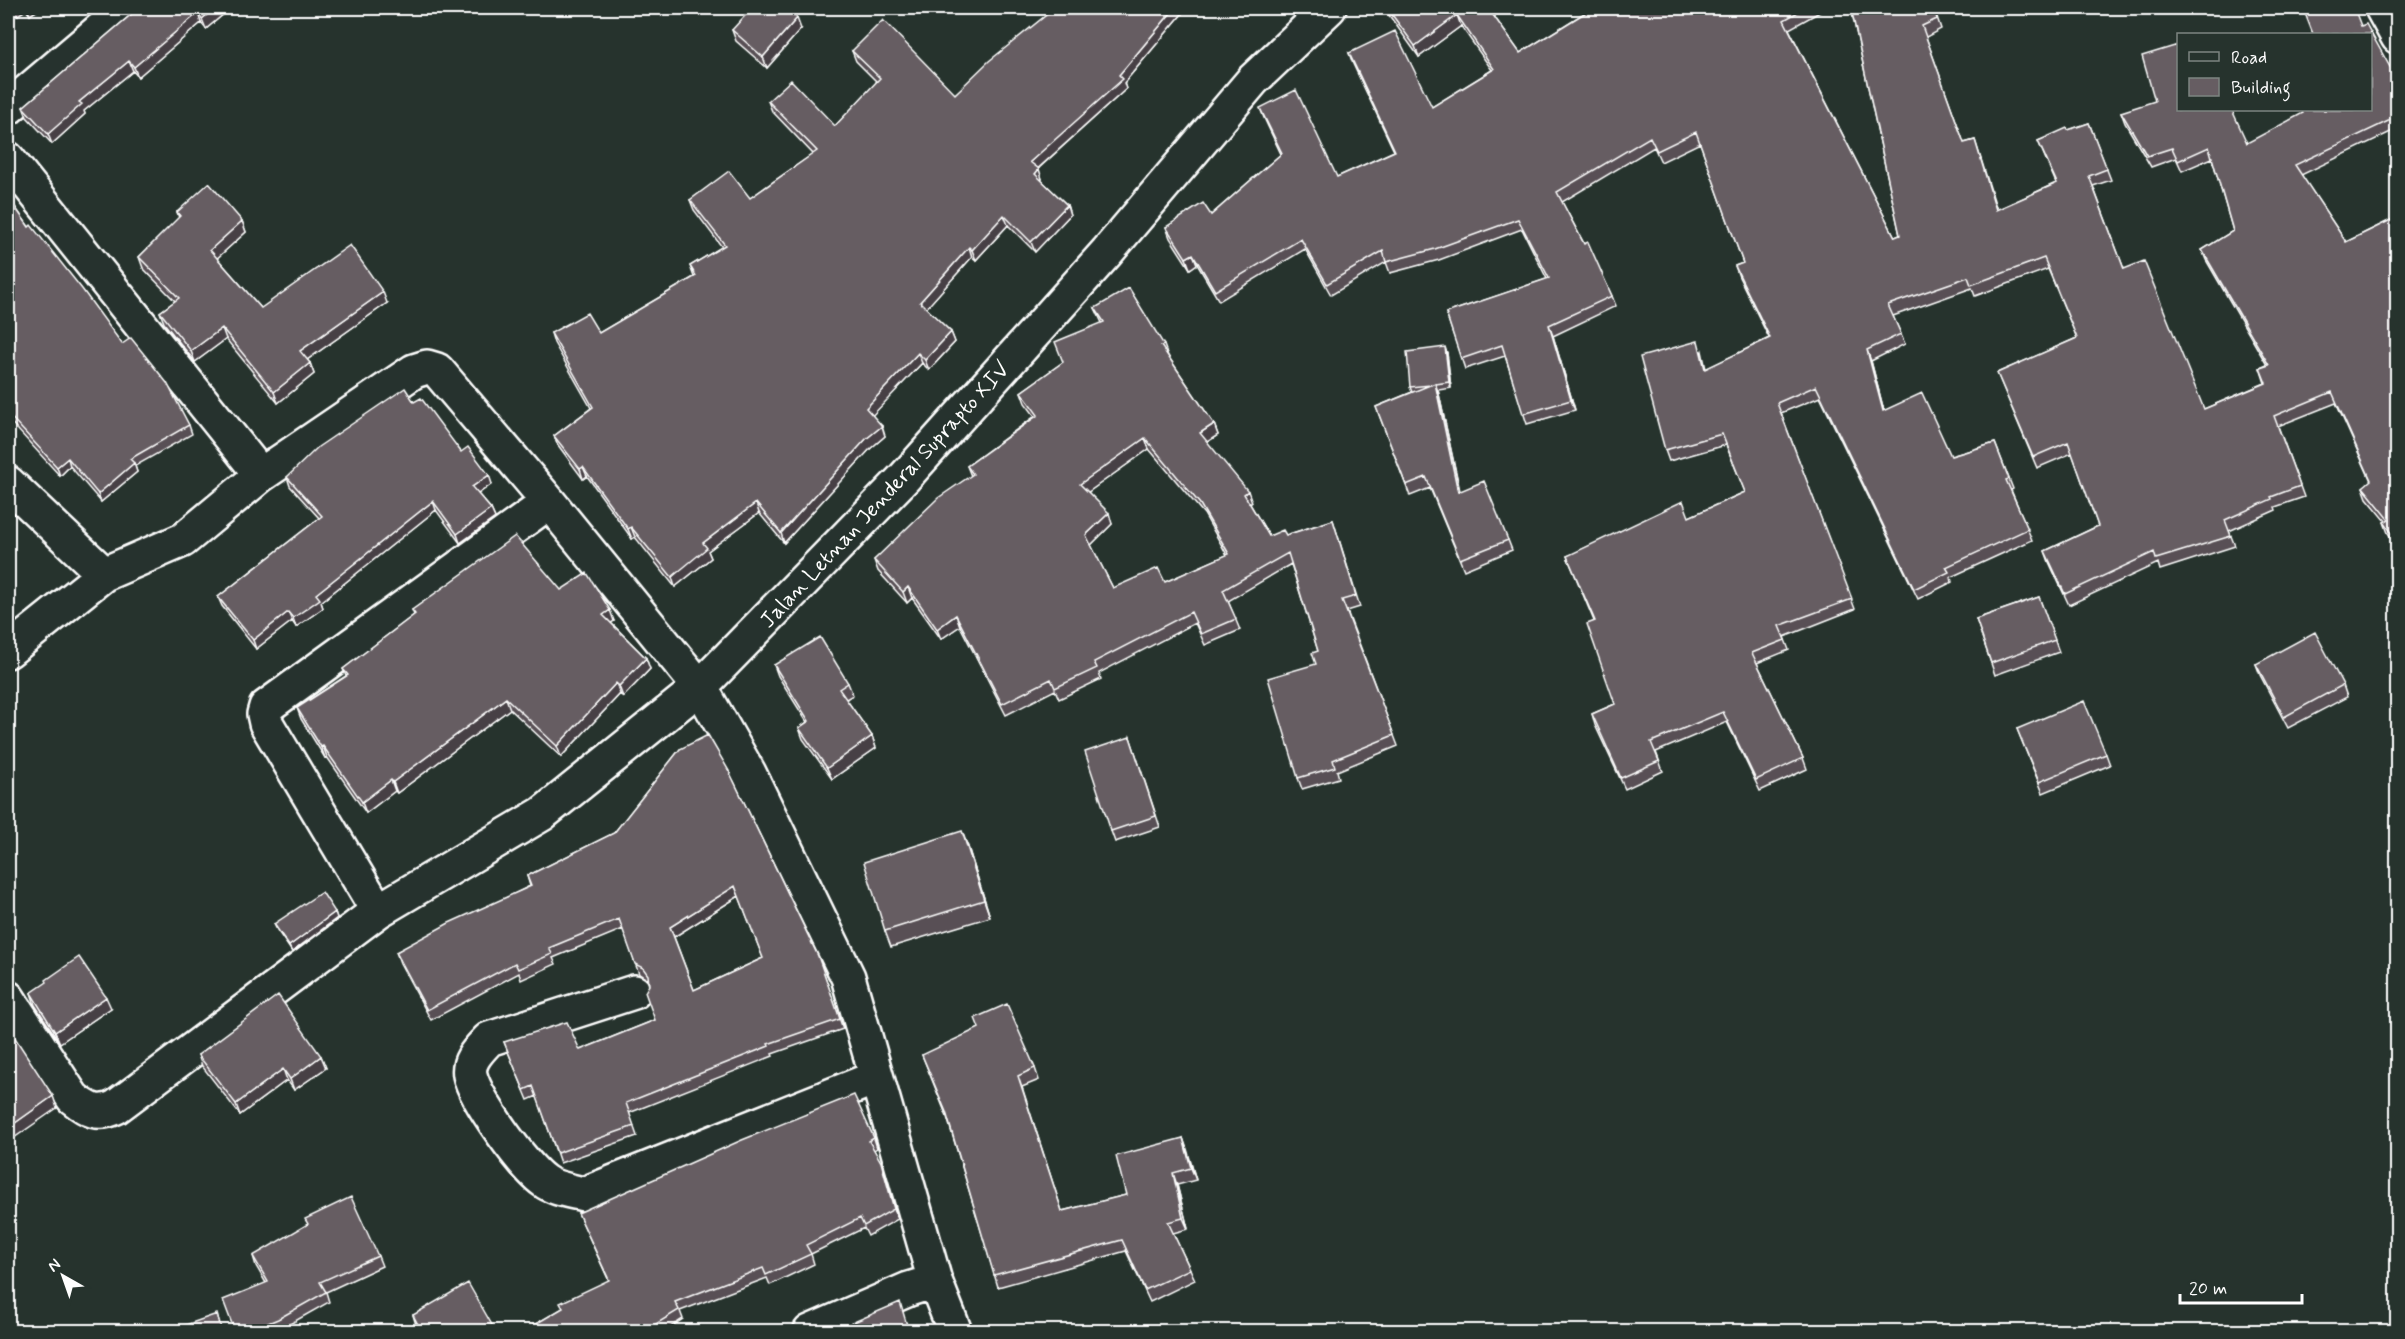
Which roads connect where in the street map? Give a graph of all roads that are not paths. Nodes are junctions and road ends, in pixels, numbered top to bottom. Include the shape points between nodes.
1 (126, 8) edge
2 (1329, 8) edge
3 (2382, 8) edge
4 (2397, 37) edge
5 (8, 108) edge
6 (8, 159) edge
7 (261, 475) junction
8 (8, 483) edge
9 (549, 502) junction
10 (105, 574) junction
11 (8, 651) edge
12 (700, 687) junction
13 (378, 911) junction
14 (633, 992) dead end
15 (8, 998) edge
16 (875, 1078) junction
17 (935, 1281) junction
18 (810, 1332) edge
19 (955, 1332) edge

1 - 5 street
2 - 12 street, Jalan Letnan Jenderal Suprapto XIV via 1253,80 1107,252 904,478
3 - 4 street
6 - 7 street
7 - 9 street via 414,371 426,367 437,370
7 - 10 street via 183,540
8 - 10 street
9 - 12 street
9 - 13 street via 266,707 266,723
10 - 11 street
12 - 13 street, Jalan Letnan Jenderal Suprapto XIV via 542,813
12 - 16 street via 749,773 848,977
13 - 15 street, Jalan Letnan Jenderal Suprapto XIV via 103,1113 88,1110 73,1098
14 - 16 street via 489,1040 474,1055 469,1073 481,1099 514,1149 545,1182 584,1194
16 - 17 street
17 - 18 street
17 - 19 street

